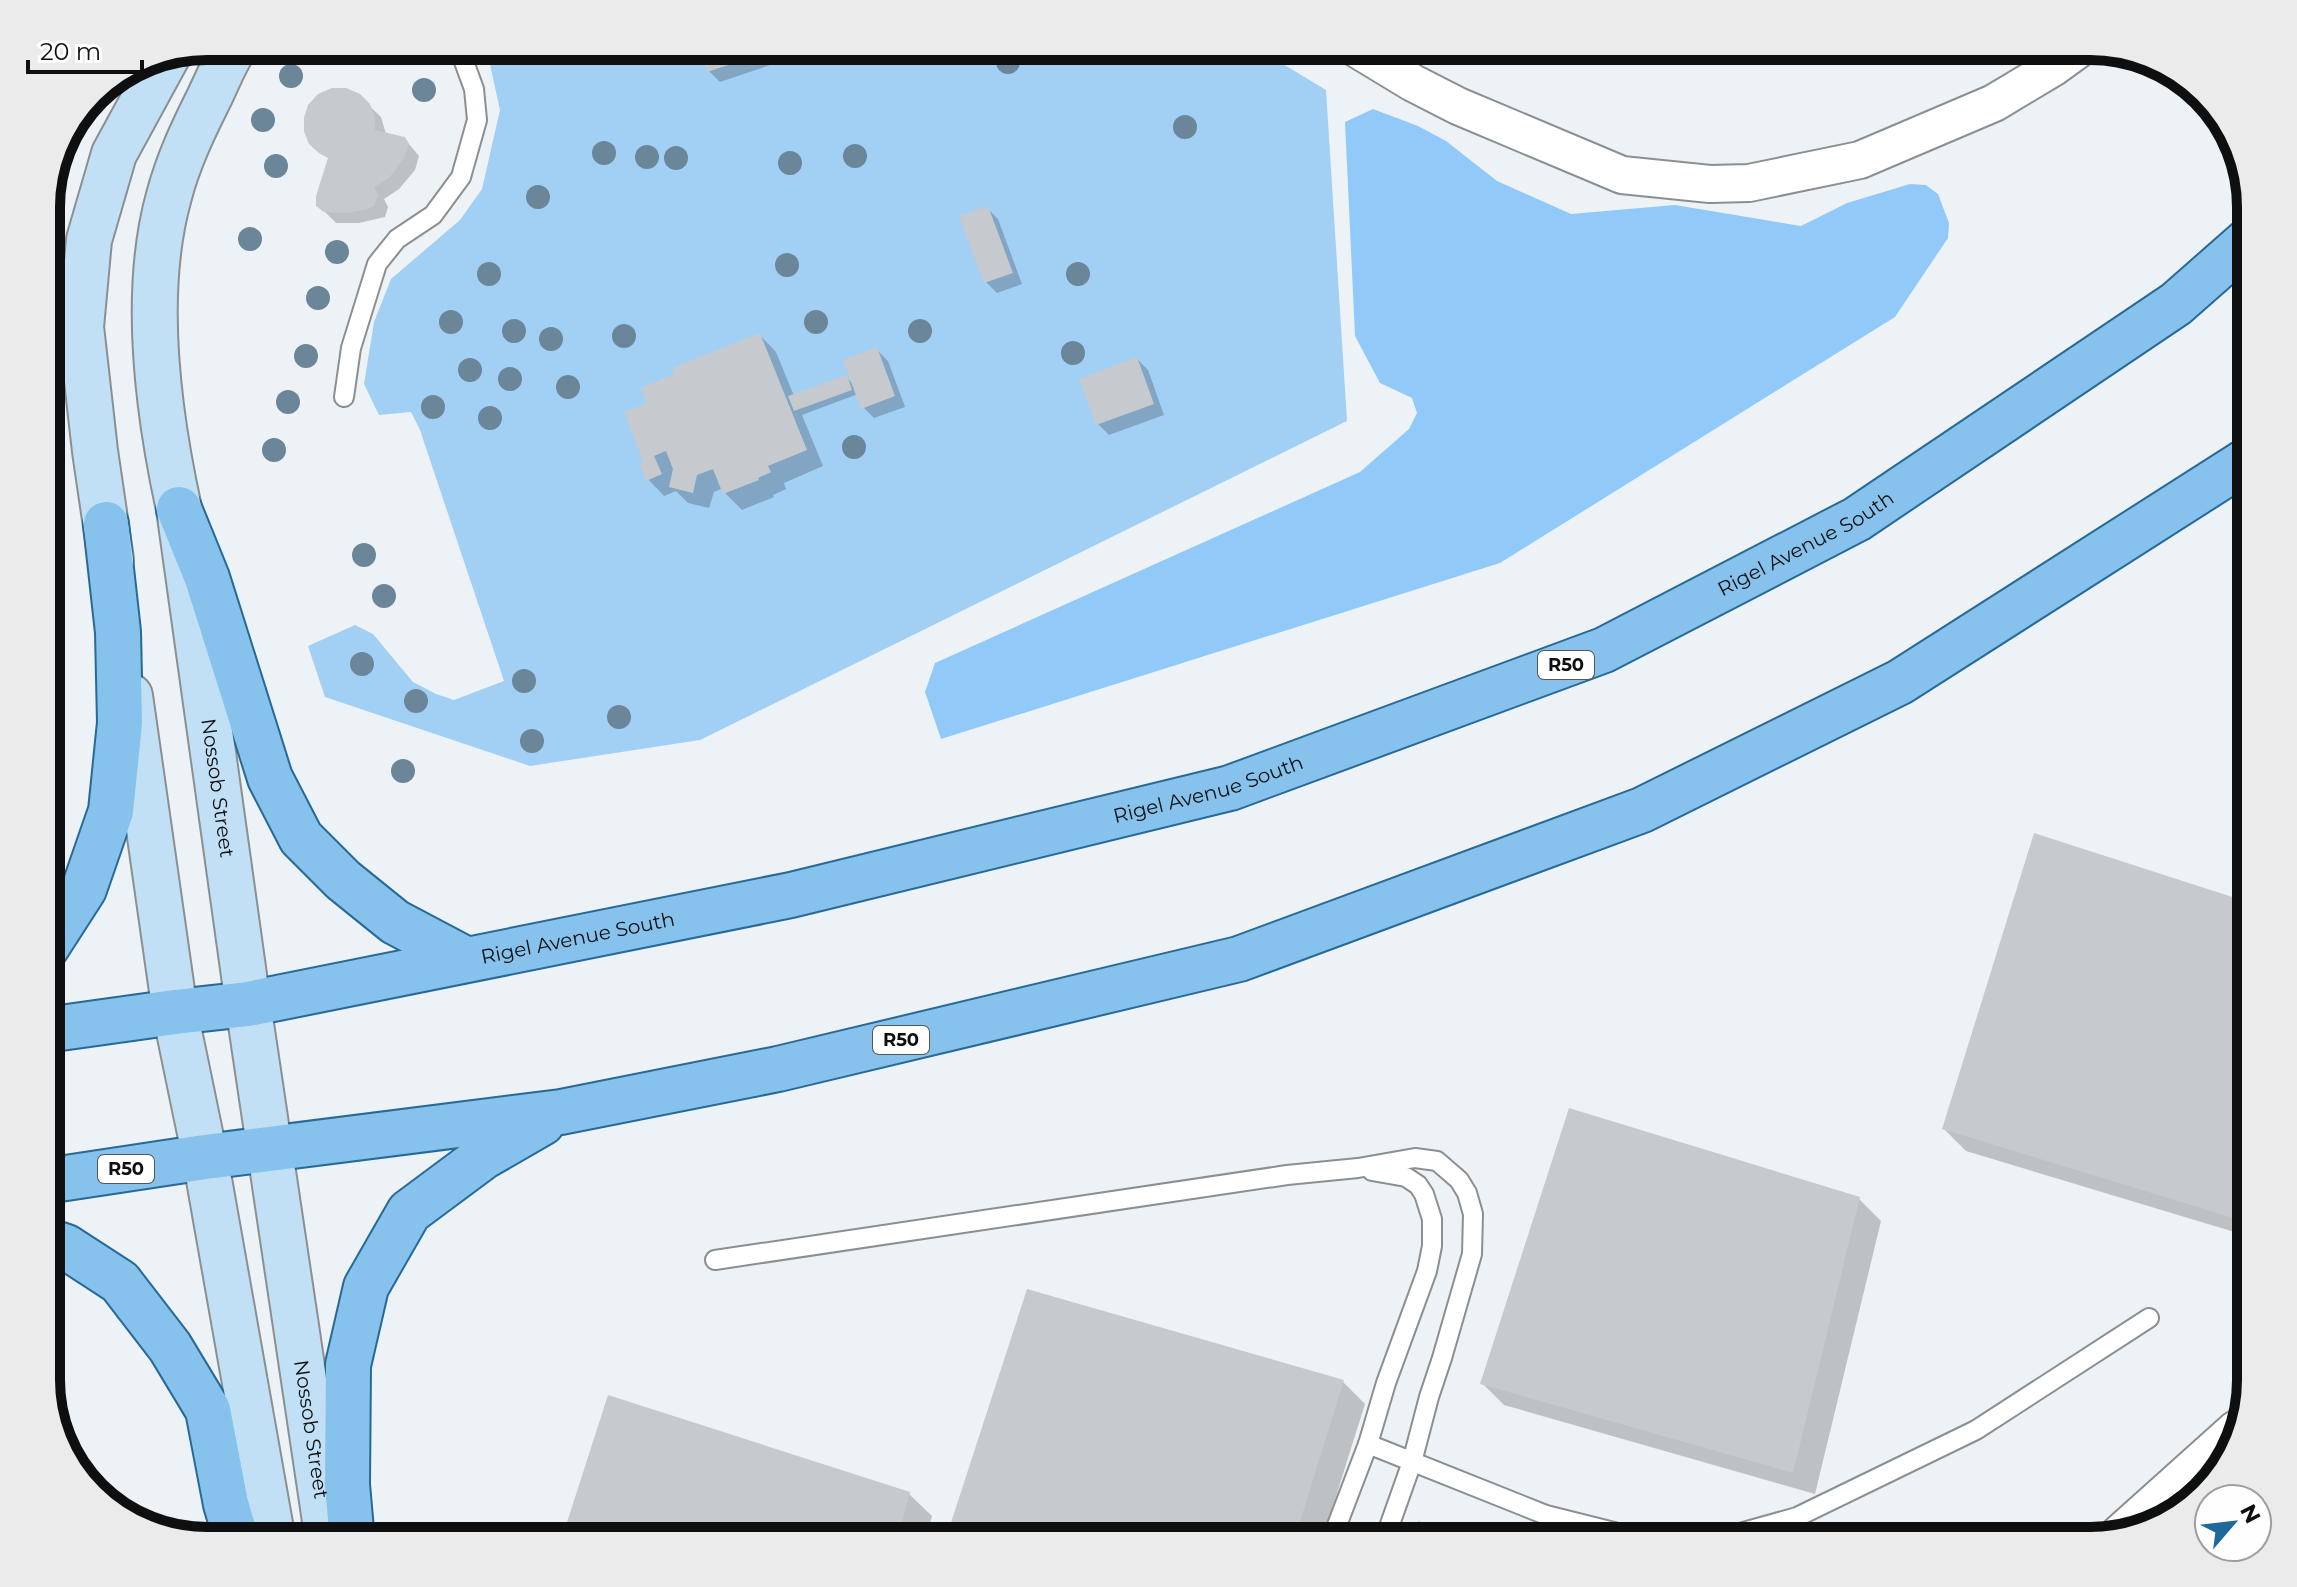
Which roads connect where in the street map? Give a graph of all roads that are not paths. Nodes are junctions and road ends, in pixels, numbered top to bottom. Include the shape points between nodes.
1 (228, 60) edge
2 (463, 60) edge
3 (1375, 60) edge
4 (2064, 60) edge
5 (161, 68) edge
6 (2237, 250) edge
7 (344, 397) dead end
8 (2237, 467) edge
9 (179, 509) junction
10 (106, 524) junction
11 (60, 926) edge
12 (465, 959) junction
13 (248, 1004) junction
14 (175, 1012) junction
15 (60, 1028) edge
16 (561, 1112) junction
17 (271, 1150) junction
18 (205, 1157) junction
19 (1358, 1168) junction
20 (60, 1179) edge
21 (60, 1245) edge
22 (715, 1260) dead end
23 (2149, 1318) dead end
24 (2224, 1440) edge
25 (1368, 1444) junction
26 (1412, 1462) junction
27 (2135, 1520) edge
28 (233, 1527) edge
29 (271, 1527) edge
30 (326, 1527) edge
31 (351, 1527) edge
32 (1336, 1527) edge
33 (1389, 1527) edge
34 (1594, 1527) edge
35 (1761, 1527) edge

1 - 9 street, Nossob Street via 183,151 159,244 159,397
2 - 7 lane via 477,120 461,177 433,215 397,239 377,264 351,348
3 - 4 street via 1458,106 1622,175 1710,184 1749,183 1860,160 1994,103
5 - 10 street via 114,154 89,240 81,327
6 - 12 main road, Rigel Avenue South / R50 via 2176,304 1857,519 1604,650 1230,788 791,895
8 - 16 main road, R50 via 1900,682 1642,810 1239,959 778,1069
9 - 12 main road via 207,578 270,778 301,838 395,922
9 - 13 street, Nossob Street
10 - 11 main road via 120,708 111,811 84,889
10 - 14 street
12 - 13 main road, Rigel Avenue South / R50
13 - 14 main road, Rigel Avenue South / R50
13 - 17 street, Nossob Street
14 - 15 main road, Rigel Avenue South / R50
14 - 18 street
16 - 17 main road, R50
16 - 31 main road via 483,1157 409,1212 366,1287 348,1365
17 - 18 main road, R50
17 - 30 street, Nossob Street
18 - 20 main road, R50
18 - 29 street
19 - 22 lane
19 - 25 lane via 1406,1177 1418,1185 1432,1219 1427,1271
19 - 26 lane via 1415,1158 1437,1161 1459,1180 1473,1214 1472,1254
21 - 28 main road via 120,1282 170,1347 208,1410
23 - 35 lane via 1976,1430 1797,1517
24 - 27 street
25 - 26 lane
25 - 32 lane
26 - 33 lane
26 - 34 lane via 1546,1515

